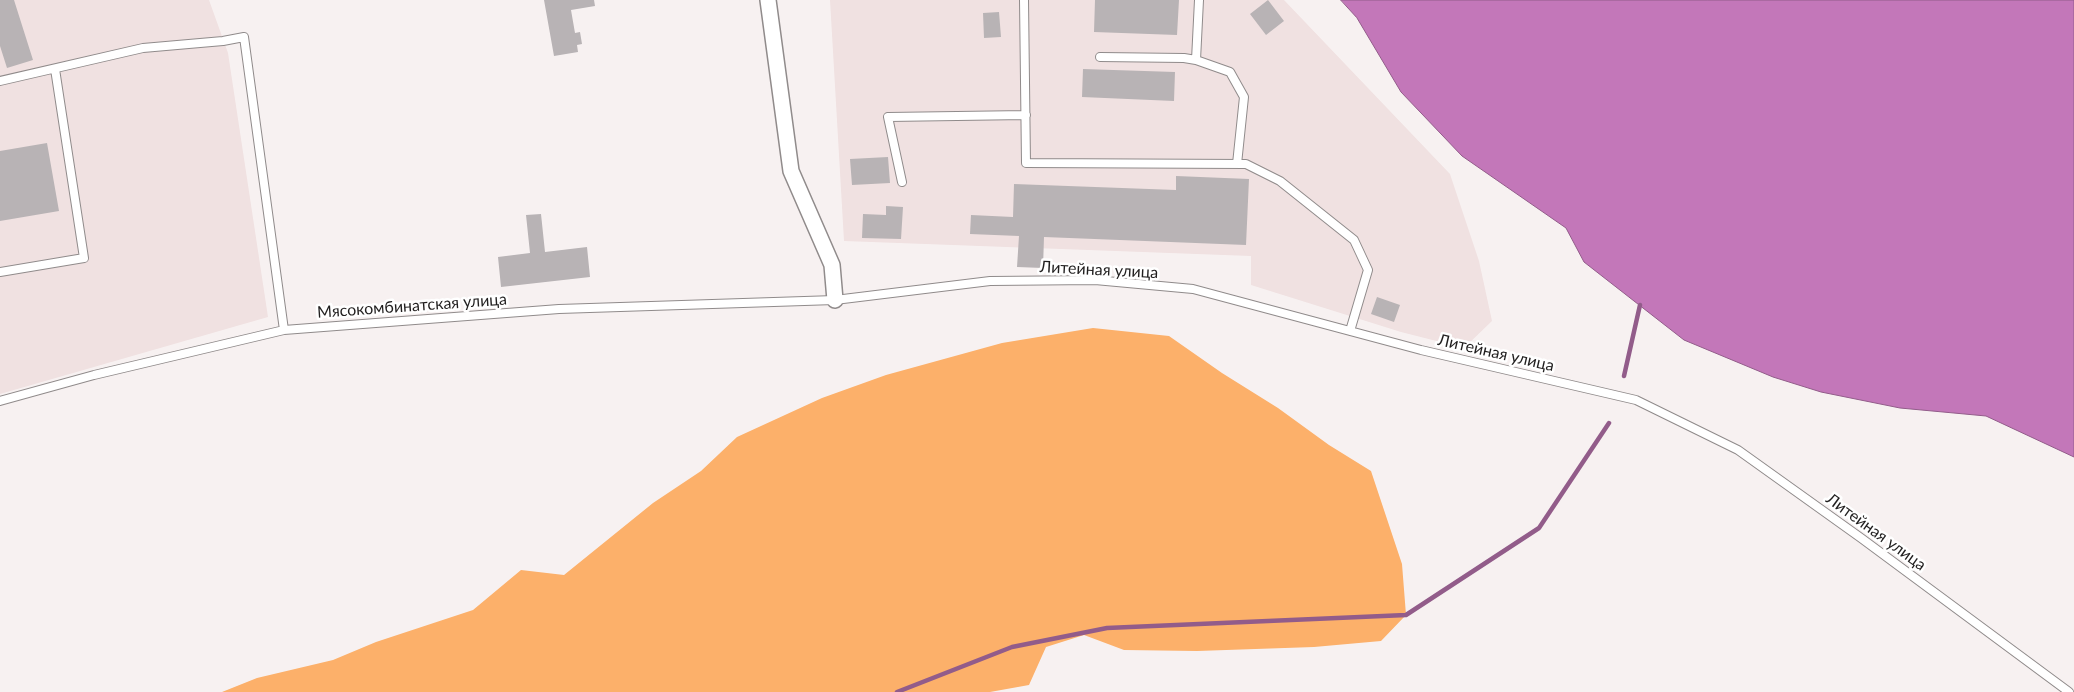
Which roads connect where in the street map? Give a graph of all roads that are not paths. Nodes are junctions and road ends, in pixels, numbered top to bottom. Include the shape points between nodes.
1 (768, 0) edge
2 (1024, 0) edge
3 (1199, 0) edge
4 (1100, 56) dead end
5 (1196, 60) junction
6 (55, 68) junction
7 (0, 81) edge
8 (1026, 115) junction
9 (1237, 164) junction
10 (902, 182) dead end
11 (0, 272) edge
12 (835, 300) junction
13 (284, 330) junction
14 (1350, 331) junction
15 (0, 401) edge
16 (2069, 692) edge

1 - 12 street via 791,171 832,265
2 - 8 lane
3 - 5 lane
4 - 5 lane
5 - 9 lane via 1230,72 1244,97
6 - 7 lane
6 - 11 lane via 84,258
6 - 13 lane via 143,48 244,37
8 - 9 lane via 1026,163
8 - 10 lane via 888,117
9 - 14 lane via 1246,164 1280,181 1354,240 1368,270
12 - 13 lane, Мясокомбинатская улица via 559,309
12 - 14 lane, Литейная улица via 990,281 1095,280 1193,289
13 - 15 lane, Мясокомбинатская улица
14 - 16 lane, Литейная улица via 1636,400 1738,450

